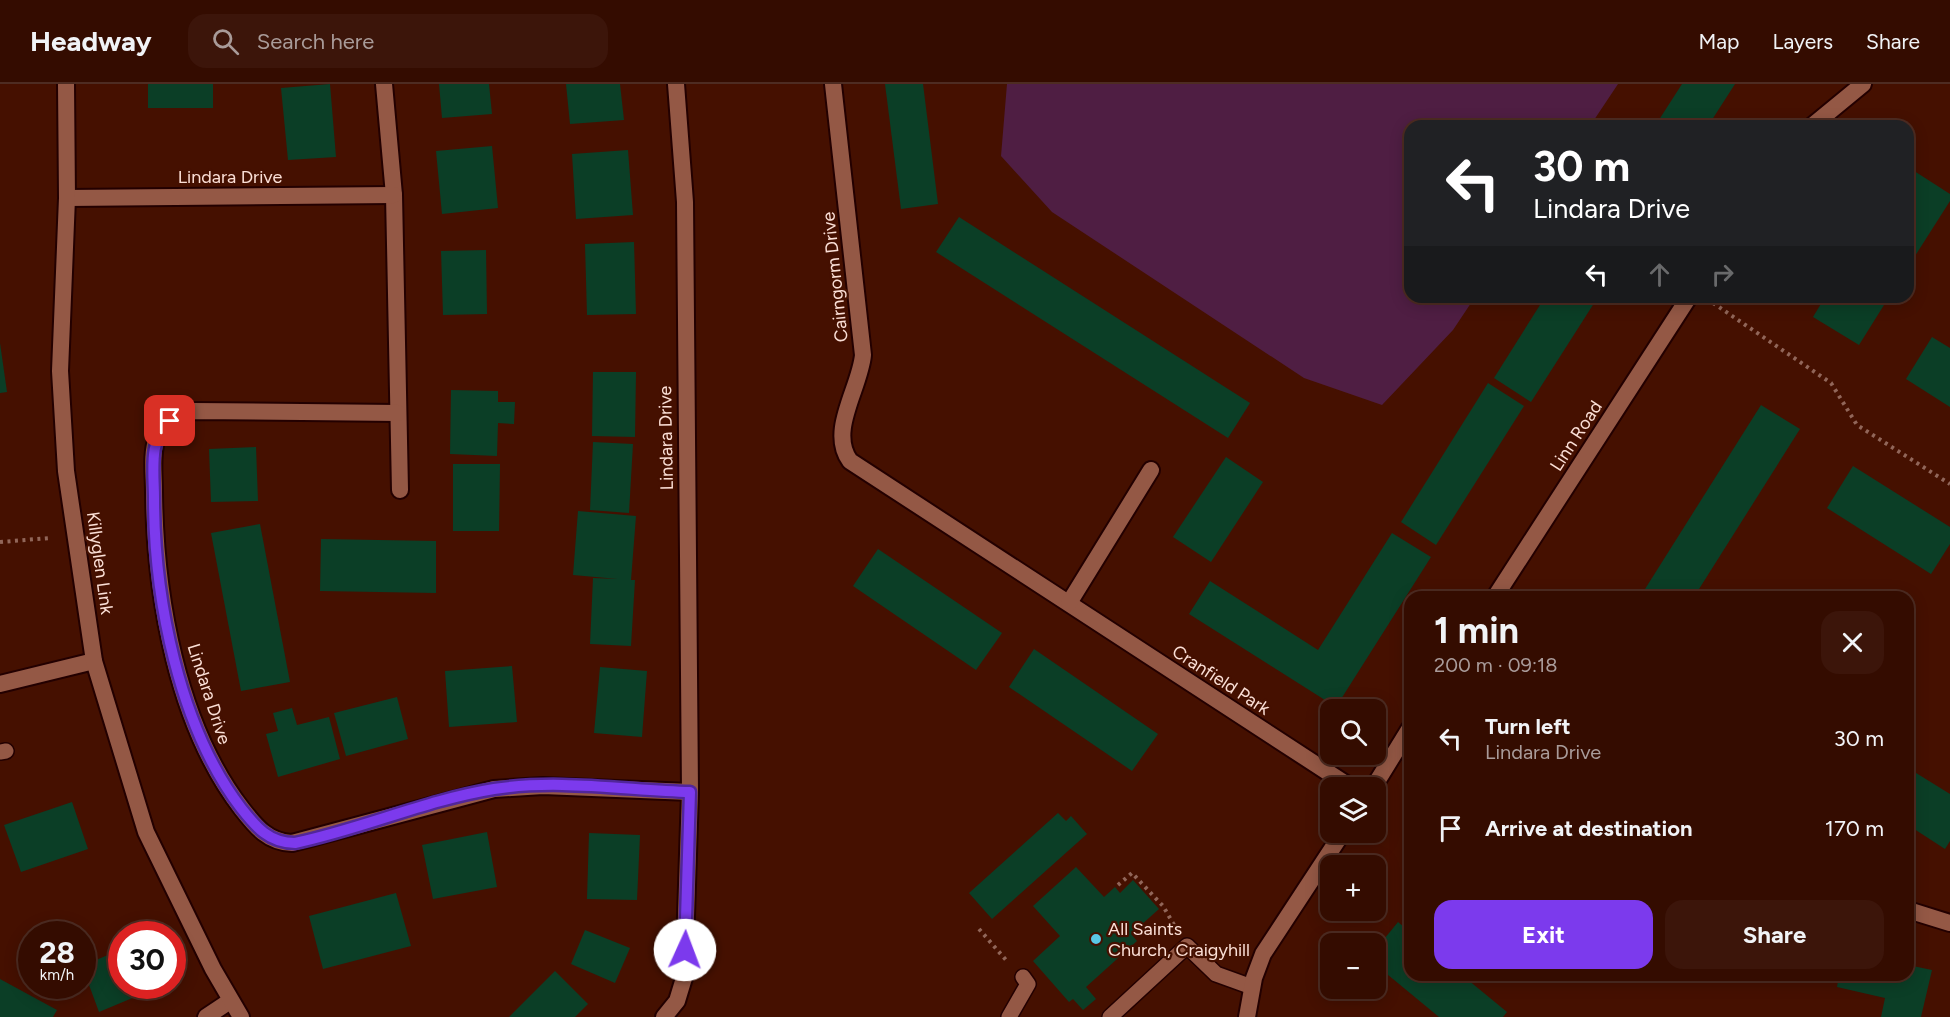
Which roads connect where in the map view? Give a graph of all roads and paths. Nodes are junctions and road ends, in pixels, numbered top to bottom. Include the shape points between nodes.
1 (66, 84) edge
2 (384, 84) edge
3 (676, 84) edge
4 (833, 84) edge
5 (1863, 84) edge
6 (1819, 120) edge
7 (393, 195) junction
8 (67, 198) junction
9 (1685, 303) edge
10 (1712, 303) edge
11 (398, 413) junction
12 (850, 461) joint
13 (1151, 470) dead end
14 (1950, 483) edge
15 (400, 490) dead end
16 (76, 535) junction
17 (0, 542) edge
18 (1499, 591) edge
19 (1069, 603) junction
20 (94, 661) junction
21 (0, 684) edge
22 (1404, 738) edge
23 (1335, 777) edge
24 (1380, 777) edge
25 (690, 792) junction
26 (1336, 843) edge
27 (1118, 885) dead end
28 (1914, 912) edge
29 (1950, 923) edge
30 (979, 929) dead end
31 (1187, 946) junction
32 (1023, 977) joint
33 (1252, 987) junction
34 (231, 1001) junction
35 (206, 1017) edge
36 (241, 1017) edge
37 (664, 1017) edge
38 (1009, 1017) edge
39 (1110, 1017) edge
40 (1247, 1017) edge

1 - 8 street, Killyglen Link
2 - 7 street
3 - 25 street, Lindara Drive via 684,201
4 - 12 street, Cairngorm Drive via 863,355 842,432 843,447
5 - 6 street
7 - 8 street, Lindara Drive
7 - 11 street
8 - 16 street, Killyglen Link via 60,371 66,471
9 - 18 street, Linn Road
10 - 14 path via 1832,382 1857,425
11 - 15 street
11 - 25 street, Lindara Drive via 192,411 172,419 157,438 154,522 165,609 178,669 202,744 225,787 264,834 283,843 494,789 543,786
12 - 19 street, Cranfield Park
13 - 19 street
16 - 17 path
16 - 20 street, Killyglen Link
19 - 23 street, Cranfield Park
20 - 21 street
20 - 34 street, Killyglen Link via 146,832
22 - 24 street
25 - 37 street, Lindara Drive via 684,978 677,1001
26 - 33 street via 1263,954
27 - 31 path via 1132,873 1163,906
28 - 29 street
30 - 32 path
31 - 33 lane via 1216,974
31 - 39 lane
32 - 38 lane via 1028,984
33 - 40 street
34 - 35 street
34 - 36 street, Killyglen Link

